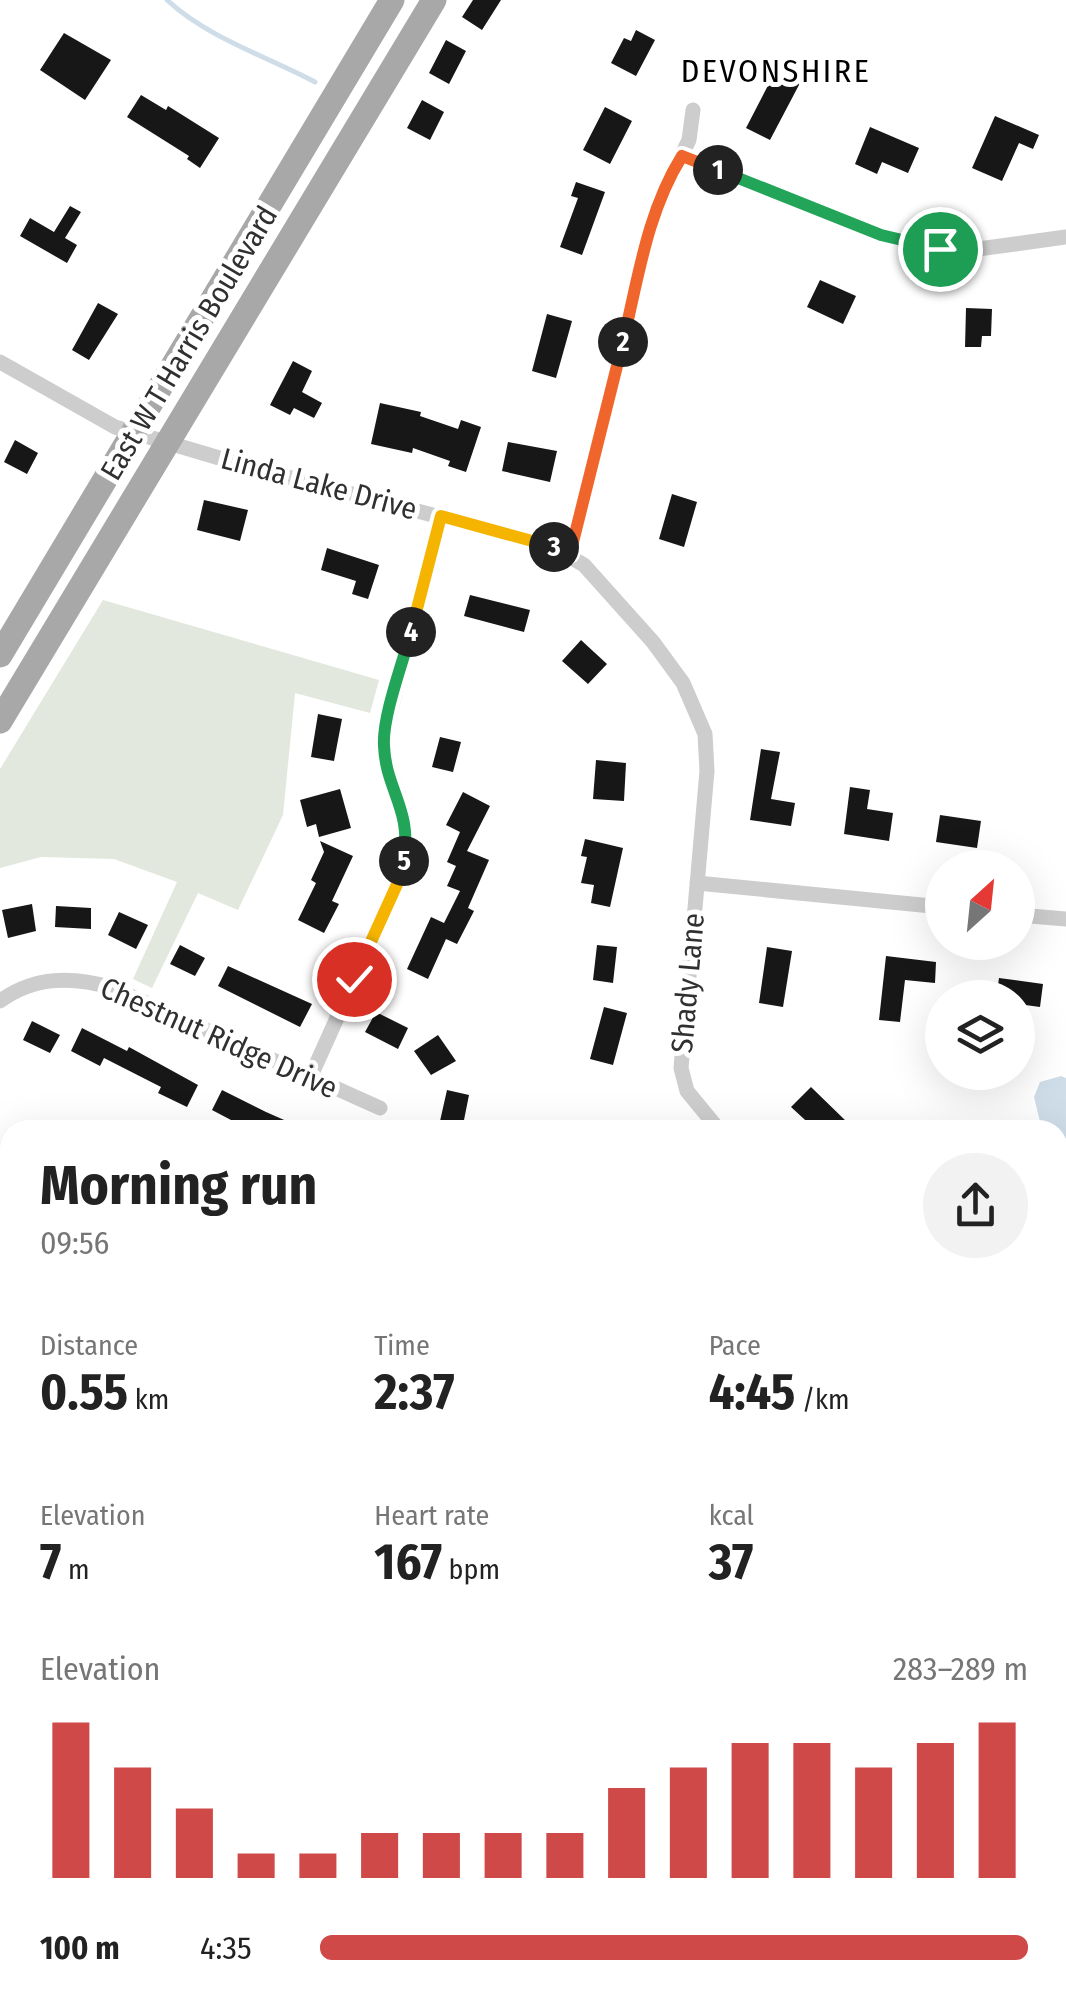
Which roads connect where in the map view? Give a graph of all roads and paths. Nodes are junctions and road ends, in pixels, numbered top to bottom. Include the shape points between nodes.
1 (392, 0) edge
2 (434, 0) edge
3 (693, 110) dead end
4 (682, 156) junction
5 (1066, 238) edge
6 (0, 362) edge
7 (134, 433) junction
8 (167, 444) junction
9 (441, 516) junction
10 (570, 554) junction
11 (0, 655) edge
12 (0, 721) edge
13 (697, 883) junction
14 (925, 906) edge
15 (1035, 916) edge
16 (1066, 919) edge
17 (0, 1001) edge
18 (310, 1078) junction
19 (380, 1108) dead end
20 (710, 1120) edge

1 - 7 main road, East W T Harris Boulevard
2 - 8 main road, East W T Harris Boulevard
3 - 4 street
4 - 5 street via 910,244 971,250
4 - 10 street via 655,210
6 - 7 street, Linda Lake Drive via 97,420
7 - 8 street, Linda Lake Drive
7 - 11 main road, East W T Harris Boulevard
8 - 9 street, Linda Lake Drive
8 - 12 main road, East W T Harris Boulevard
9 - 10 street, Linda Lake Drive
9 - 18 street via 384,736 387,768 404,811 405,857
10 - 13 street, Linda Lake Drive via 653,642 696,708 707,771
13 - 14 street
13 - 20 street, Shady Lane via 681,1068 690,1096
15 - 16 street
17 - 18 street, Chestnut Ridge Drive via 33,983 90,981
18 - 19 street, Chestnut Ridge Drive

